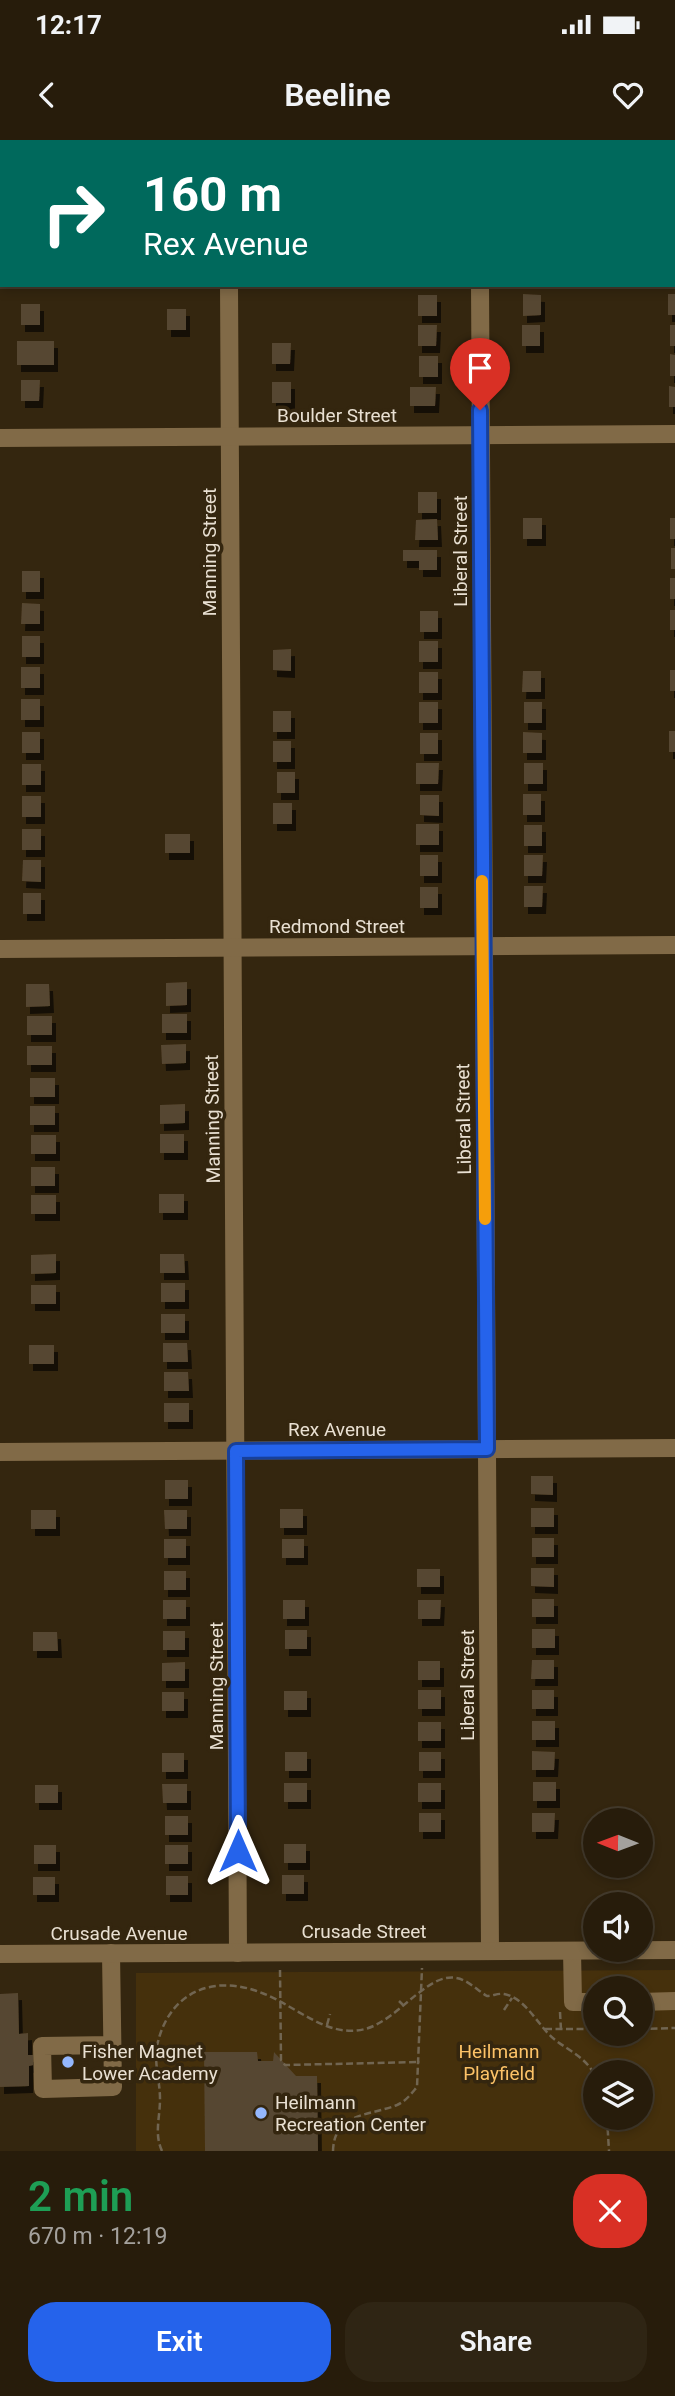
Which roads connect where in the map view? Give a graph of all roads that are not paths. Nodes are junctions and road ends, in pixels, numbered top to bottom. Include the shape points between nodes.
1 (229, 287) edge
2 (480, 287) edge
3 (675, 434) edge
4 (480, 435) junction
5 (229, 436) junction
6 (0, 438) edge
7 (675, 945) edge
8 (482, 946) junction
9 (231, 947) junction
10 (0, 948) edge
11 (675, 1448) edge
12 (487, 1449) junction
13 (236, 1451) junction
14 (0, 1452) edge
15 (675, 1950) edge
16 (490, 1951) junction
17 (572, 1951) junction
18 (238, 1953) junction
19 (0, 1954) edge
20 (111, 1954) junction
21 (675, 2001) edge
22 (583, 2002) edge
23 (653, 2002) edge
24 (112, 2045) junction

1 - 5 street, Manning Street
2 - 4 street, Liberal Street
3 - 4 street, Boulder Street
4 - 5 street, Boulder Street
4 - 8 street, Liberal Street
5 - 6 street, Boulder Street
5 - 9 street, Manning Street
7 - 8 street, Redmond Street
8 - 9 street, Redmond Street
8 - 12 street, Liberal Street
9 - 10 street, Redmond Street
9 - 13 street, Manning Street
11 - 12 street, Rex Avenue
12 - 13 street, Rex Avenue
12 - 16 street, Liberal Street
13 - 14 street, Rex Avenue
13 - 18 street, Manning Street
15 - 17 street
16 - 17 street
16 - 18 street, Crusade Street
17 - 22 street via 573,2002
18 - 20 street, Crusade Avenue
19 - 20 street, Crusade Avenue
20 - 24 street
21 - 23 street
24 - 24 street via 113,2087 43,2089 42,2046

